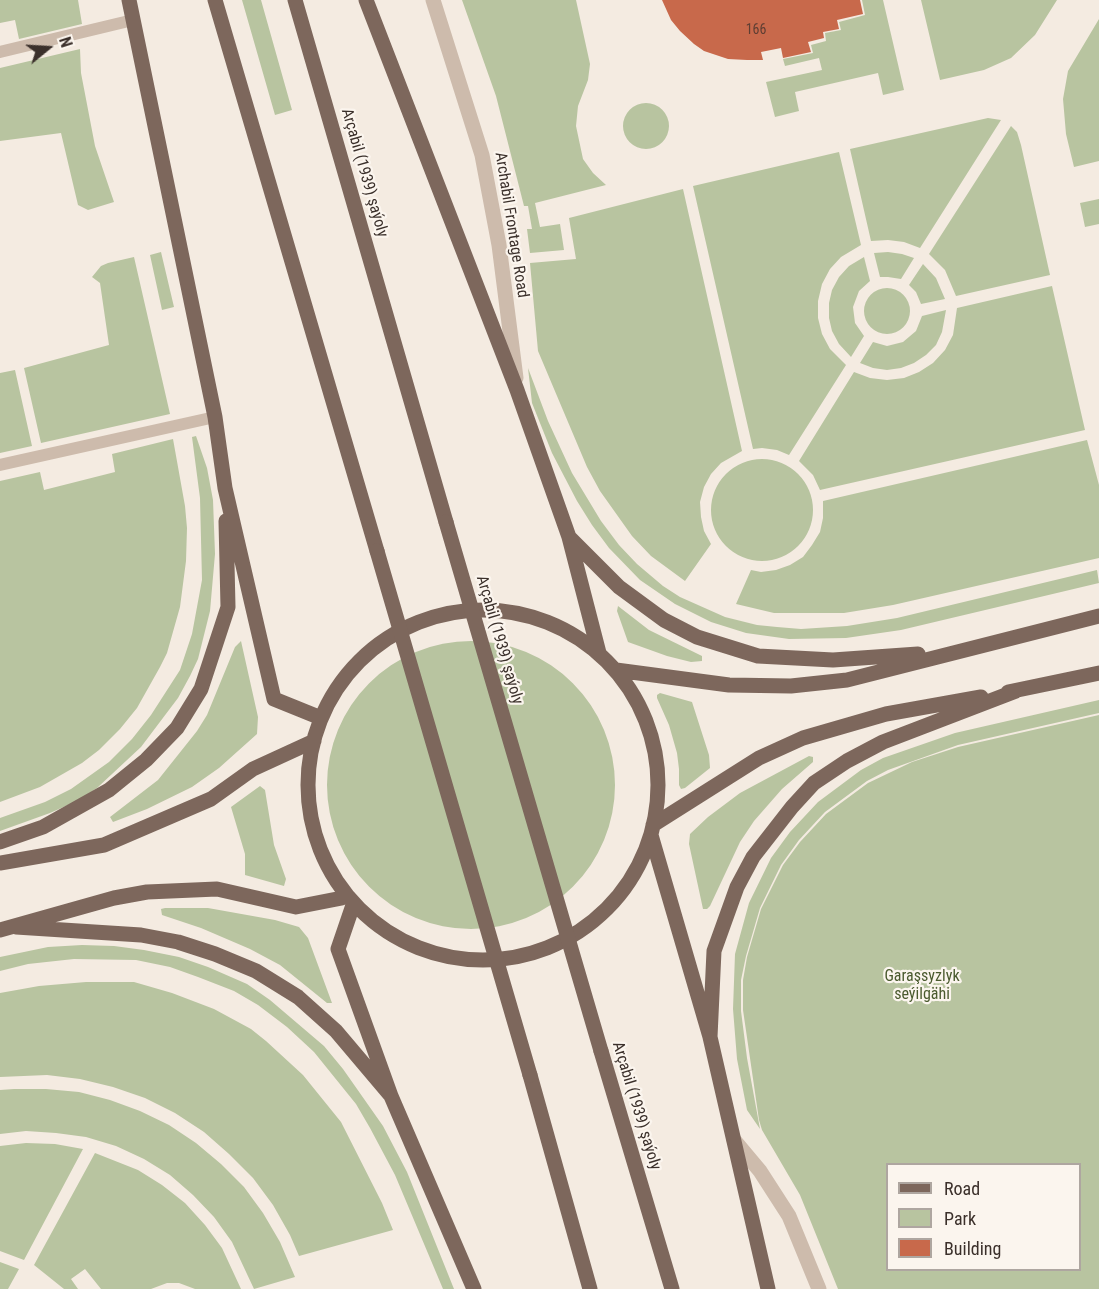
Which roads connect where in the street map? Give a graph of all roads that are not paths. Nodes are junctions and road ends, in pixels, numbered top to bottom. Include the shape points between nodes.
1 (129, 0) edge
2 (215, 0) edge
3 (295, 0) edge
4 (366, 0) edge
5 (433, 0) edge
6 (133, 20) junction
7 (0, 52) edge
8 (517, 390) junction
9 (215, 417) junction
10 (0, 465) edge
11 (225, 488) junction
12 (569, 537) junction
13 (1099, 616) edge
14 (956, 651) junction
15 (599, 653) junction
16 (616, 670) junction
17 (1099, 673) edge
18 (1016, 691) junction
19 (321, 718) junction
20 (314, 741) junction
21 (652, 830) junction
22 (0, 842) edge
23 (0, 863) edge
24 (347, 903) junction
25 (16, 927) junction
26 (0, 930) edge
27 (710, 1037) junction
28 (391, 1096) junction
29 (735, 1140) junction
30 (474, 1289) edge
31 (590, 1289) edge
32 (672, 1289) edge
33 (768, 1289) edge
34 (819, 1289) edge

1 - 6 main road
2 - 31 main road, bridge
3 - 32 main road, Arçabil (1939) şaýoly, bridge
4 - 8 main road
5 - 8 street, Archabil Frontage Road via 482,155 499,245
6 - 7 lane
6 - 9 main road
8 - 12 main road
9 - 10 lane
9 - 11 main road
11 - 19 main road via 274,699
11 - 22 main road via 228,607 201,689 177,728 109,790 43,827
12 - 14 main road via 619,587 664,620 697,637 758,656 832,660
12 - 15 main road
13 - 14 main road
14 - 16 main road via 847,680 791,686 729,685
15 - 16 main road
15 - 19 main road via 564,630 526,615 484,609 443,614 404,628 369,651 341,682
16 - 21 main road via 642,712 657,760
17 - 18 main road
18 - 21 main road via 886,714 802,738 759,758
18 - 27 main road via 883,742 814,783 792,807 753,857 714,951
19 - 20 main road
20 - 23 main road via 253,769 211,799 104,845
20 - 24 main road via 308,782 313,824 326,863
21 - 24 main road via 634,875 607,909 573,936 534,953 491,960 448,957 407,943
21 - 27 main road
24 - 25 main road via 296,907 217,889 147,891
24 - 28 main road via 338,949
25 - 26 main road
25 - 28 main road via 141,935 178,942 256,971 298,997 336,1031
27 - 29 main road
28 - 30 main road
29 - 33 main road
29 - 34 street via 789,1216

